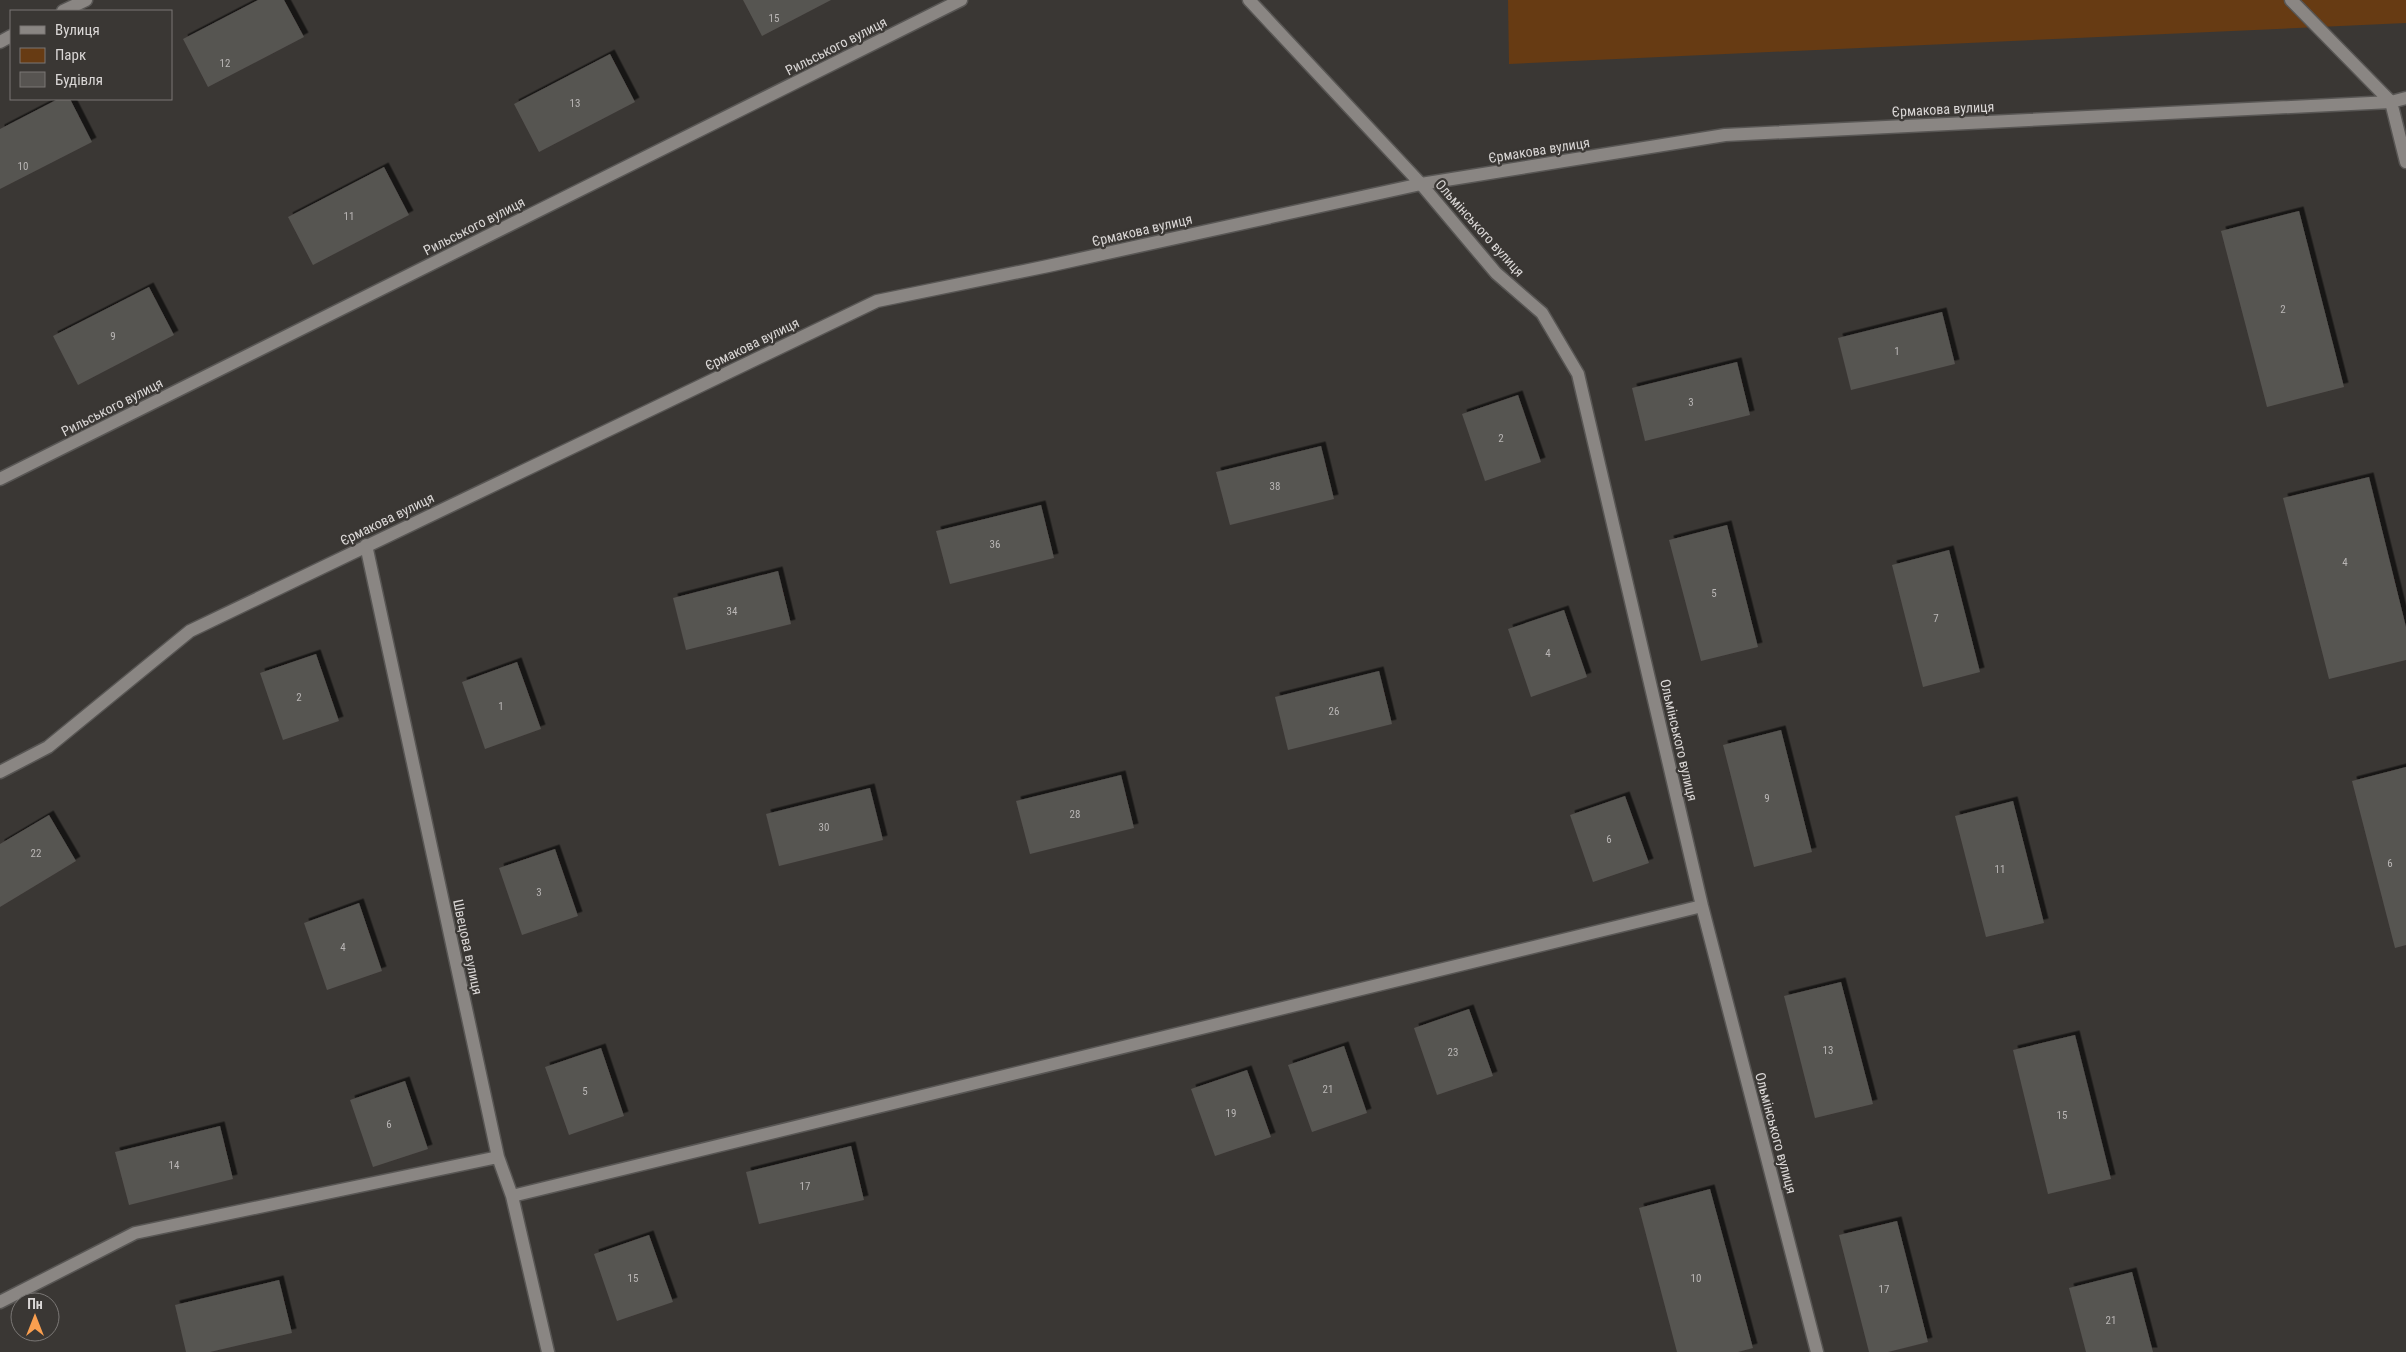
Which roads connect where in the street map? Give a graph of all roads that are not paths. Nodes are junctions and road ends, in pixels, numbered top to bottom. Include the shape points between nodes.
1 (86, 0) edge
2 (961, 0) edge
3 (1249, 0) edge
4 (2290, 0) edge
5 (64, 10) edge
6 (2406, 98) edge
7 (2391, 102) junction
8 (2406, 162) edge
9 (1421, 184) junction
10 (0, 480) edge
11 (366, 545) junction
12 (0, 772) edge
13 (1702, 906) junction
14 (498, 1157) junction
15 (512, 1196) junction
16 (0, 1302) edge
17 (548, 1352) edge
18 (1817, 1352) edge

1 - 5 street
2 - 10 street, Рильського вулиця
3 - 9 street, Ольмінського вулиця
4 - 7 street
6 - 7 street, Єрмакова вулиця
7 - 8 street
7 - 9 street, Єрмакова вулиця via 1725,135
9 - 11 street, Єрмакова вулиця via 877,301
9 - 13 street, Ольмінського вулиця via 1496,273 1542,312 1578,374
11 - 12 street, Єрмакова вулиця via 190,631 48,747
11 - 14 street, Швецова вулиця
13 - 15 street
13 - 18 street, Ольмінського вулиця
14 - 15 street, Швецова вулиця
14 - 16 street via 135,1233
15 - 17 street, Швецова вулиця

